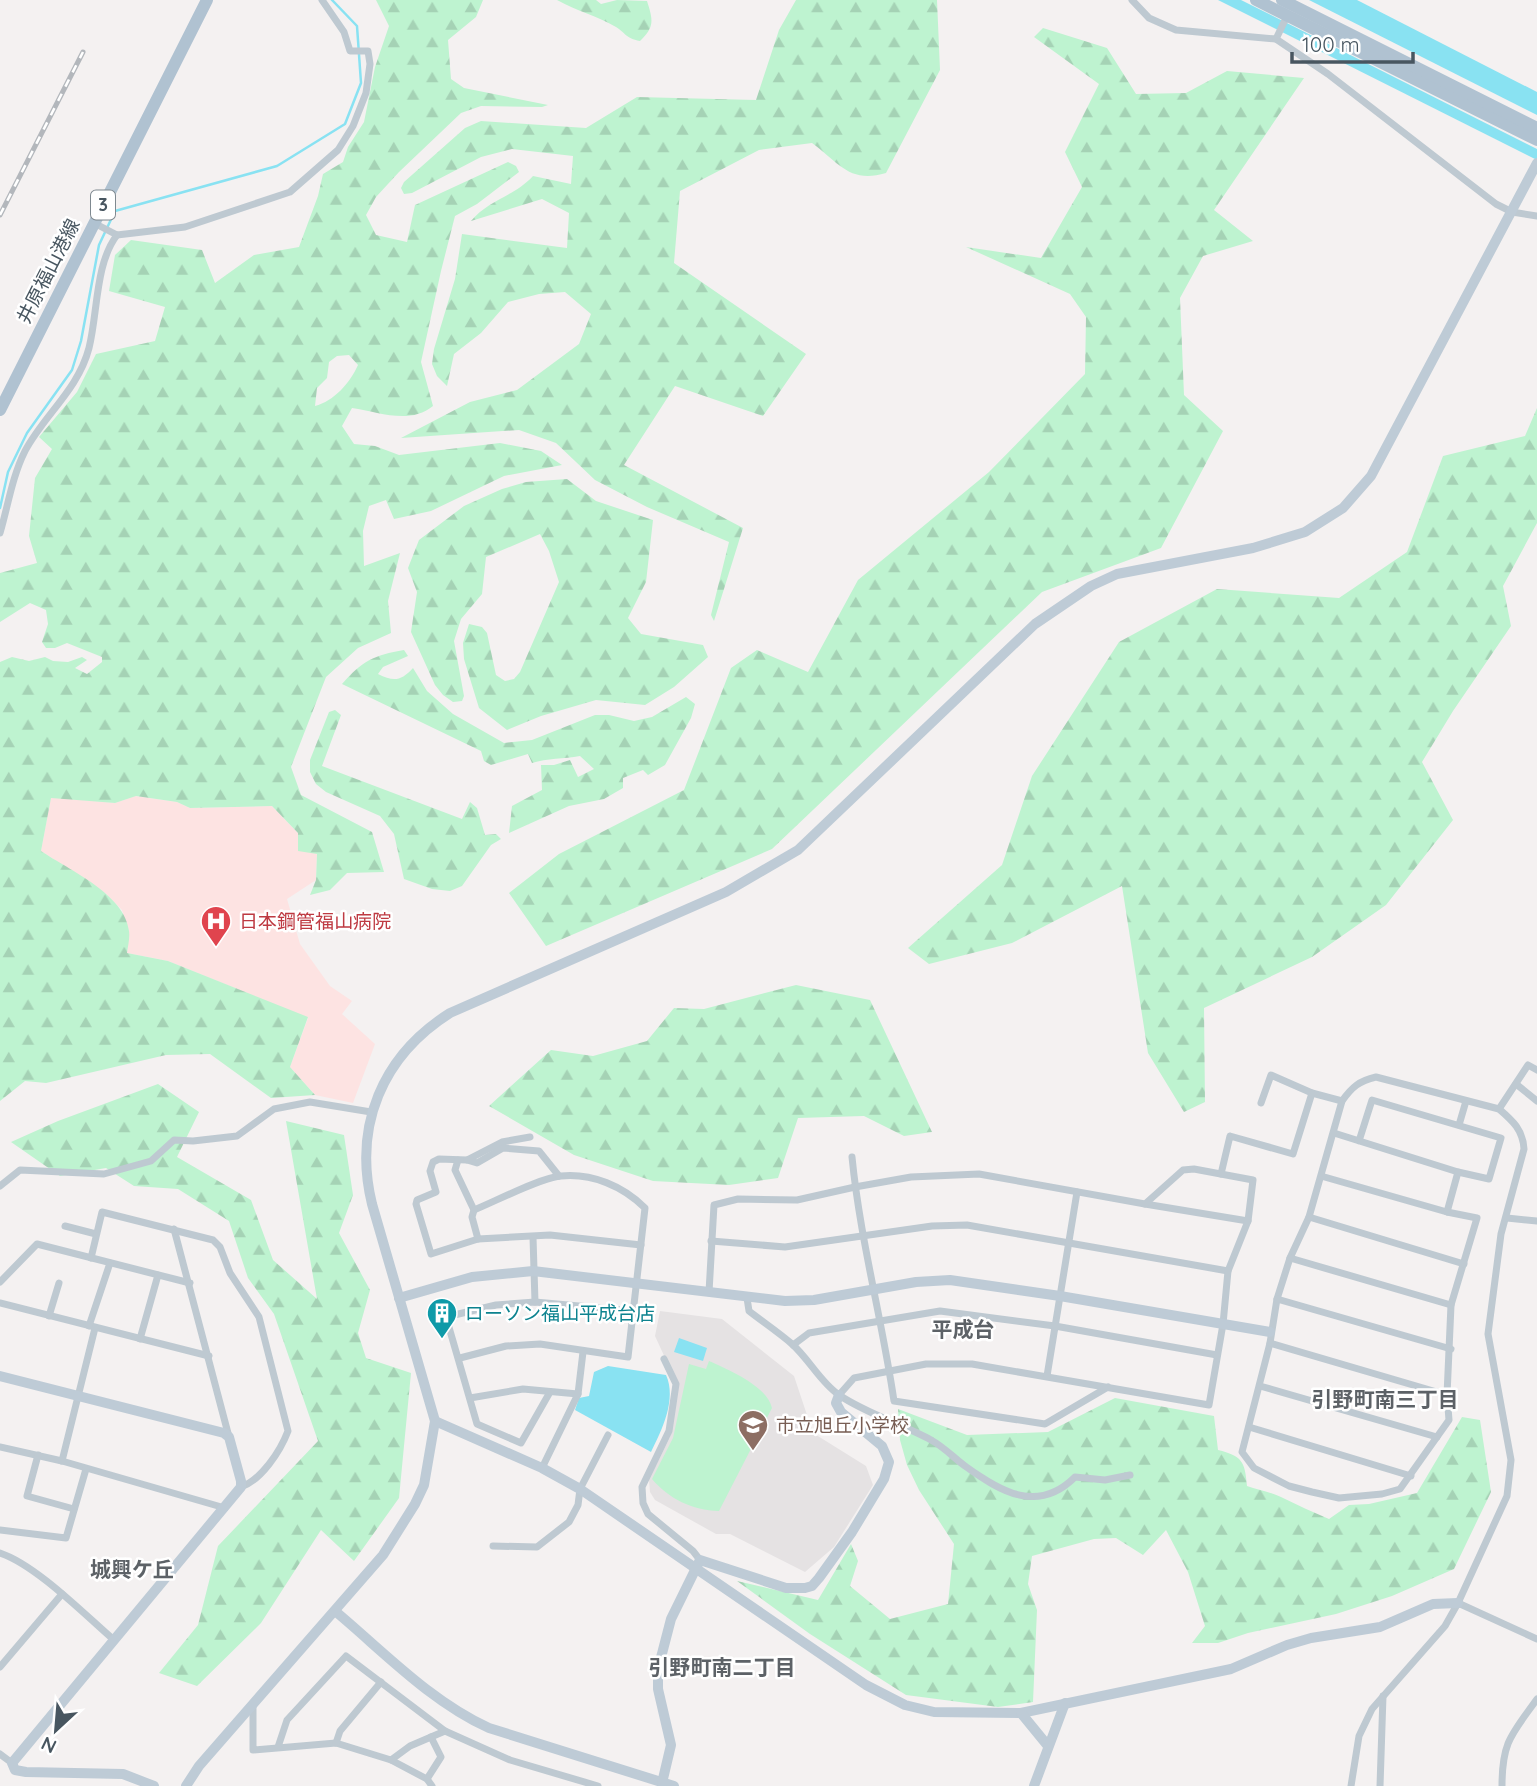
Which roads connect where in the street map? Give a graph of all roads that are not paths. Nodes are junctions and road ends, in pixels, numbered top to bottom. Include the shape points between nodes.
1 (198, 0) edge
2 (207, 0) edge
3 (322, 0) edge
4 (1132, 0) edge
5 (1256, 0) edge
6 (1288, 8) edge
7 (1276, 39) junction
8 (1537, 128) edge
9 (1537, 140) edge
10 (1537, 163) edge
11 (1513, 212) junction
12 (1537, 216) edge
13 (98, 225) junction
14 (115, 234) junction
15 (0, 391) edge
16 (0, 410) edge
17 (0, 533) edge
18 (1537, 1070) edge
19 (1516, 1084) junction
20 (1312, 1093) junction
21 (1342, 1101) junction
22 (1466, 1101) junction
23 (1537, 1101) edge
24 (1261, 1103) dead end
25 (1499, 1109) junction
26 (371, 1112) junction
27 (1459, 1125) junction
28 (1334, 1133) junction
29 (530, 1137) dead end
30 (1359, 1141) junction
31 (852, 1157) dead end
32 (462, 1160) junction
33 (1458, 1172) junction
34 (1221, 1174) junction
35 (559, 1175) junction
36 (1321, 1176) junction
37 (0, 1186) edge
38 (855, 1186) junction
39 (1077, 1192) junction
40 (1145, 1204) junction
41 (474, 1210) junction
42 (1447, 1212) junction
43 (1309, 1217) junction
44 (1507, 1218) junction
45 (1248, 1221) junction
46 (1537, 1221) edge
47 (65, 1226) dead end
48 (174, 1229) junction
49 (96, 1234) junction
50 (863, 1236) junction
51 (533, 1237) junction
52 (478, 1239) junction
53 (711, 1241) junction
54 (1068, 1244) junction
55 (641, 1245) junction
56 (90, 1258) junction
57 (1290, 1258) junction
58 (110, 1263) junction
59 (1464, 1264) junction
60 (1228, 1270) junction
61 (533, 1271) junction
62 (158, 1275) junction
63 (0, 1282) edge
64 (59, 1283) dead end
65 (190, 1283) junction
66 (637, 1283) junction
67 (875, 1291) junction
68 (709, 1292) junction
69 (1060, 1296) junction
70 (399, 1298) junction
71 (747, 1298) junction
72 (1277, 1299) junction
73 (535, 1302) junction
74 (0, 1303) edge
75 (1451, 1305) junction
76 (634, 1311) junction
77 (49, 1316) junction
78 (881, 1322) junction
79 (1223, 1324) junction
80 (1055, 1326) junction
81 (92, 1327) junction
82 (1270, 1338) junction
83 (140, 1339) junction
84 (793, 1345) junction
85 (1451, 1349) junction
86 (583, 1352) junction
87 (1217, 1355) junction
88 (209, 1356) junction
89 (460, 1358) junction
90 (664, 1359) dead end
91 (890, 1371) junction
92 (0, 1376) edge
93 (1047, 1376) junction
94 (1260, 1386) junction
95 (1108, 1387) junction
96 (550, 1392) junction
97 (578, 1394) junction
98 (79, 1395) junction
99 (839, 1395) junction
100 (1447, 1395) junction
101 (470, 1398) junction
102 (435, 1421) junction
103 (1249, 1427) junction
104 (608, 1435) dead end
105 (229, 1437) junction
106 (1437, 1437) junction
107 (0, 1447) edge
108 (38, 1455) junction
109 (62, 1461) junction
110 (542, 1468) junction
111 (86, 1469) junction
112 (1130, 1475) dead end
113 (1411, 1476) junction
114 (241, 1487) junction
115 (580, 1489) junction
116 (225, 1508) junction
117 (74, 1509) junction
118 (0, 1530) edge
119 (494, 1546) dead end
120 (3, 1554) edge
121 (0, 1562) edge
122 (698, 1564) junction
123 (62, 1594) junction
124 (1458, 1603) junction
125 (335, 1611) junction
126 (1537, 1639) edge
127 (114, 1640) junction
128 (0, 1667) edge
129 (381, 1682) junction
130 (1383, 1696) junction
131 (1537, 1699) edge
132 (253, 1703) junction
133 (1065, 1703) junction
134 (1021, 1713) junction
135 (445, 1731) junction
136 (431, 1737) junction
137 (336, 1743) junction
138 (278, 1746) junction
139 (1048, 1746) junction
140 (0, 1754) edge
141 (391, 1759) junction
142 (12, 1763) junction
143 (430, 1783) edge
144 (662, 1783) junction
145 (154, 1786) edge
146 (186, 1786) edge
147 (598, 1786) edge
148 (674, 1786) edge
149 (1034, 1786) edge
150 (1351, 1786) edge
151 (1380, 1786) edge
152 (1502, 1786) edge

1 - 15 main road, 井原福山港線 / 3
2 - 13 main road, 井原福山港線 / 3
3 - 14 street via 350,51 366,51 370,64 366,93 338,149 290,191 185,227
4 - 7 street via 1149,18 1176,30
5 - 6 main road
6 - 7 street
6 - 8 main road
6 - 9 main road
7 - 11 street via 1480,193
10 - 11 street
11 - 12 street
11 - 26 street via 1371,476 1343,508 1305,532 1253,548 1117,573 1091,586 1035,624 798,850 726,892 450,1013 402,1055
13 - 14 street
13 - 16 main road, 井原福山港線 / 3
14 - 17 street via 103,261 82,367 26,449 14,475
18 - 19 street via 1528,1065
19 - 23 street
19 - 25 street
20 - 21 street
20 - 24 street via 1270,1075
20 - 34 street via 1293,1154 1230,1136
21 - 22 street via 1352,1087 1376,1077
21 - 28 street
22 - 25 street
22 - 27 street
25 - 44 street via 1523,1135 1524,1149
26 - 37 street via 310,1102 274,1109 237,1136 174,1140 150,1161 127,1168 104,1174 20,1170
26 - 70 street via 365,1143 367,1186
27 - 30 street via 1373,1100
27 - 33 street via 1501,1138 1489,1180
28 - 30 street
28 - 36 street
29 - 32 street via 502,1142
30 - 33 street
31 - 38 street
32 - 35 street via 477,1163 503,1148 540,1151
32 - 41 street via 455,1170
32 - 52 street via 433,1162 430,1171 436,1192 415,1204 431,1254
33 - 42 street
34 - 40 street via 1183,1170
34 - 45 street via 1253,1180
35 - 41 street
35 - 55 street via 589,1177 633,1196 645,1208
36 - 42 street
36 - 43 street
38 - 39 street via 911,1177 979,1174
38 - 50 street
38 - 53 street via 797,1200 738,1199 715,1205
39 - 40 street
39 - 54 street
40 - 45 street
41 - 52 street
42 - 59 street via 1477,1218
43 - 57 street
43 - 59 street
44 - 46 street
44 - 124 street via 1488,1334 1511,1481
45 - 60 street
47 - 49 street
48 - 49 street via 102,1212
48 - 65 street
48 - 114 street via 213,1240 220,1247 230,1273 259,1317 288,1432 252,1483
49 - 56 street
50 - 53 street via 785,1247
50 - 54 street via 967,1226
50 - 67 street
51 - 52 street
51 - 55 street
51 - 61 street
53 - 68 street
54 - 60 street
54 - 69 street
55 - 66 street
56 - 58 street
56 - 63 street via 37,1244
57 - 72 street
57 - 75 street
58 - 62 street
58 - 81 street
59 - 75 street
60 - 79 street
61 - 66 street
61 - 70 street via 472,1277
61 - 73 street
62 - 65 street
62 - 83 street
64 - 77 street
65 - 88 street
66 - 68 street
66 - 76 street
67 - 69 street via 950,1280
67 - 71 street via 814,1300
67 - 78 street
68 - 71 street
69 - 79 street
69 - 80 street
70 - 102 street
71 - 84 street via 749,1311
72 - 82 street
72 - 85 street
73 - 76 street
73 - 89 street via 496,1305 446,1317
74 - 77 street
75 - 85 street
76 - 86 street via 628,1357
77 - 81 street
78 - 80 street via 940,1311
78 - 84 street via 809,1333
78 - 91 street
79 - 82 street
79 - 87 street
80 - 87 street
80 - 93 street
81 - 83 street
81 - 98 street
82 - 94 street
82 - 100 street
83 - 88 street
84 - 99 street
85 - 100 street
86 - 89 street via 540,1344 506,1346
86 - 97 street
87 - 95 street via 1209,1405
88 - 105 street
89 - 101 street
90 - 122 street via 676,1384 669,1431 642,1487 643,1503 648,1514 693,1551
91 - 93 street via 950,1363
91 - 95 street via 894,1401 1045,1424
91 - 99 street via 854,1378
92 - 98 street
93 - 95 street
94 - 103 street
94 - 106 street
96 - 97 street
96 - 101 street via 523,1390
96 - 101 street via 521,1443 477,1424
97 - 110 street
98 - 105 street
98 - 109 street
99 - 112 street via 933,1441 1010,1493 1049,1495 1062,1490 1074,1476 1105,1480
99 - 122 street via 836,1403 841,1412 882,1446 889,1462 884,1479 819,1578 812,1586 786,1588
100 - 106 street via 1449,1420
102 - 110 street
102 - 125 street via 424,1485 415,1504 383,1555
103 - 113 street
103 - 113 street via 1242,1452 1254,1468 1289,1486 1339,1498 1400,1489
104 - 115 street
105 - 114 street
106 - 113 street
107 - 108 street
108 - 109 street
108 - 117 street via 27,1496
109 - 111 street
110 - 115 street
111 - 116 street
111 - 117 street
114 - 116 street
115 - 119 street via 569,1522 537,1547
115 - 122 street
116 - 127 street
117 - 118 street via 66,1538
120 - 121 street
120 - 123 street
122 - 134 street via 887,1697 934,1712
122 - 144 street via 671,1619 658,1669 671,1745
123 - 127 street
123 - 128 street
124 - 126 street
124 - 130 street via 1445,1626
124 - 133 street via 1433,1604 1380,1627 1311,1638 1231,1669
125 - 132 street
125 - 144 street via 469,1719
127 - 142 street
129 - 135 street
129 - 137 street via 340,1731
129 - 138 street via 346,1656 286,1720
130 - 150 street via 1359,1736
130 - 151 street
131 - 152 street via 1508,1739
132 - 138 street via 253,1750
132 - 146 street
133 - 134 street
133 - 139 street
134 - 139 street
135 - 136 street
135 - 147 street via 510,1760
136 - 141 street
136 - 143 street via 441,1757
137 - 138 street
137 - 141 street
139 - 149 street
140 - 142 street
141 - 143 street
142 - 145 street via 15,1770 26,1772 123,1774
144 - 148 street

